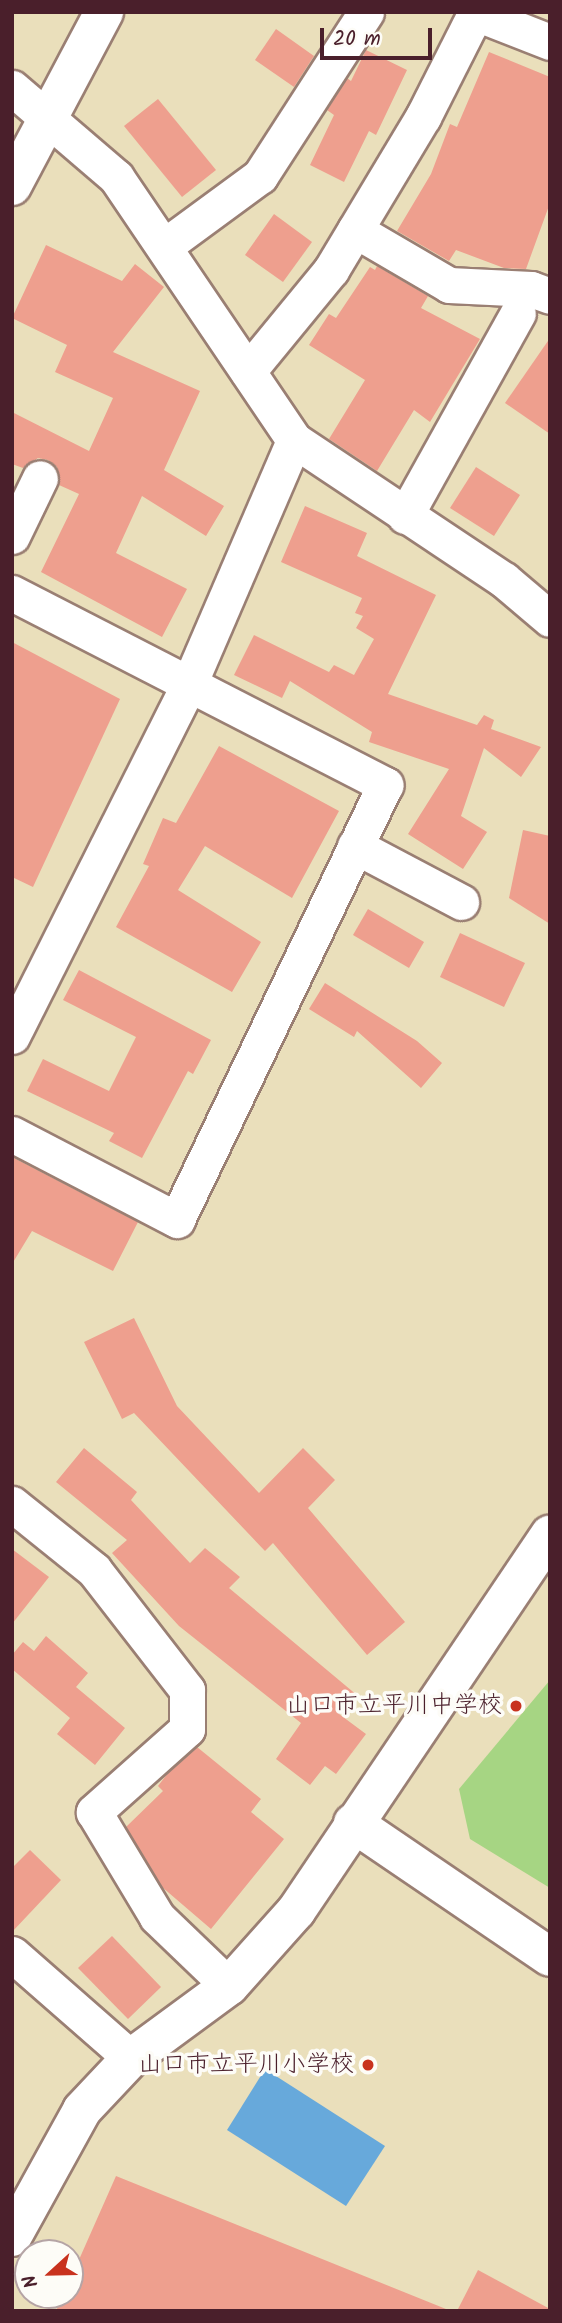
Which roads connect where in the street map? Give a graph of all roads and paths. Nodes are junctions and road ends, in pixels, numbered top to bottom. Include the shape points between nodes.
1 (104, 12) edge
2 (366, 12) edge
3 (476, 13) edge
4 (550, 42) edge
5 (12, 88) edge
6 (47, 116) junction
7 (12, 186) edge
8 (355, 230) junction
9 (166, 245) junction
10 (541, 298) edge
11 (248, 371) junction
12 (295, 440) junction
13 (40, 478) dead end
14 (405, 516) junction
15 (12, 536) edge
16 (12, 593) edge
17 (550, 619) edge
18 (190, 682) junction
19 (355, 846) junction
20 (461, 902) dead end
21 (12, 1035) edge
22 (12, 1135) edge
23 (12, 1504) edge
24 (550, 1535) edge
25 (353, 1823) junction
26 (12, 1954) edge
27 (550, 1957) edge
28 (229, 1986) junction
29 (131, 2058) junction
30 (12, 2237) edge

1 - 6 street
2 - 9 street via 260,176
3 - 4 street
3 - 8 street via 423,117
5 - 6 street
6 - 7 street
6 - 9 street via 116,177
8 - 10 street via 449,285 531,289
8 - 11 street via 331,270
9 - 11 street
10 - 14 street
11 - 12 street
12 - 14 street
12 - 18 street
13 - 15 street
14 - 17 street via 504,580
16 - 18 street
18 - 19 street via 386,785
18 - 21 street
19 - 20 street
19 - 22 street via 177,1220
23 - 28 street via 94,1570 187,1690 187,1728 94,1812 157,1916
24 - 25 street
25 - 27 street
25 - 28 street via 296,1911
26 - 29 street
28 - 29 street
29 - 30 street via 67,2132

